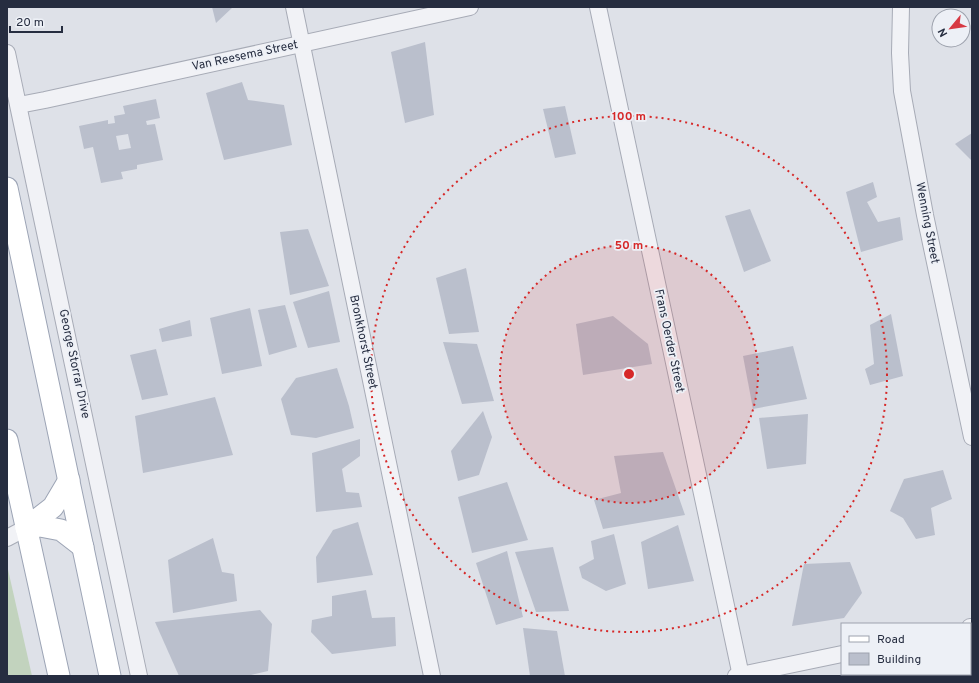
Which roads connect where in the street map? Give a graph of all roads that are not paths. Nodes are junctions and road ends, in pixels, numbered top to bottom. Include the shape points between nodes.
1 (294, 7) edge
2 (470, 7) edge
3 (598, 7) edge
4 (901, 7) edge
5 (301, 44) junction
6 (7, 53) edge
7 (19, 105) junction
8 (7, 188) edge
9 (972, 437) edge
10 (7, 440) edge
11 (69, 480) junction
12 (26, 528) junction
13 (7, 538) edge
14 (83, 547) junction
15 (841, 654) edge
16 (59, 676) edge
17 (110, 676) edge
18 (139, 676) edge
19 (432, 676) edge
20 (739, 676) edge

1 - 5 street, Bronkhorst Street
2 - 5 street, Van Reesema Street
3 - 20 street, Frans Oerder Street
4 - 9 street, Wenning Street via 902,91 925,215
5 - 7 street, Van Reesema Street
5 - 19 street, Bronkhorst Street
6 - 7 street, George Storrar Drive
7 - 18 street, George Storrar Drive
8 - 11 main road
10 - 12 main road
11 - 12 main road via 53,507
11 - 14 main road
12 - 13 street
12 - 14 main road via 40,526 61,530
12 - 16 main road
14 - 17 main road
15 - 20 street

